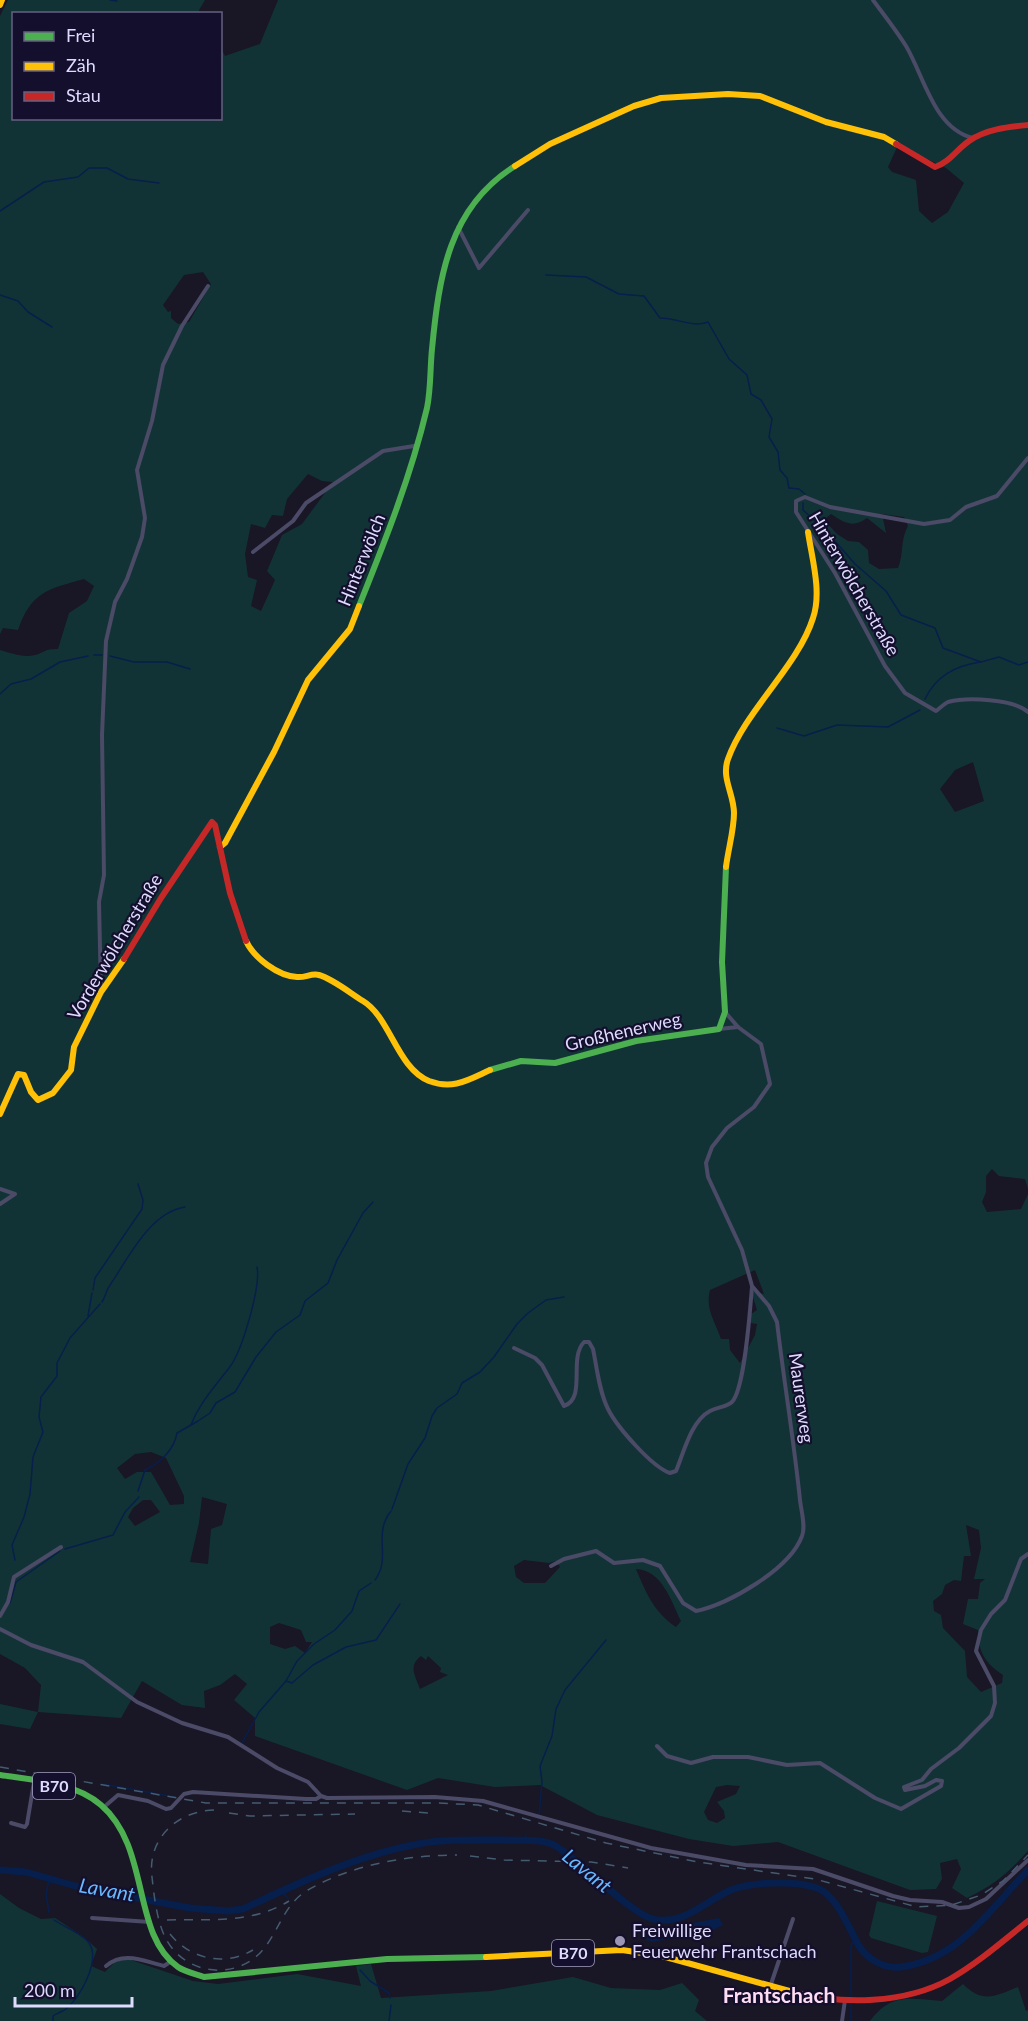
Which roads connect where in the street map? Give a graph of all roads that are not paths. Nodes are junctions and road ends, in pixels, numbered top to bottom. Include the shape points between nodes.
1 (2, 0) edge
2 (873, 0) edge
3 (0, 5) edge
4 (1028, 125) edge
5 (973, 138) junction
6 (528, 210) dead end
7 (457, 226) junction
8 (208, 286) dead end
9 (414, 446) junction
10 (1028, 458) edge
11 (808, 532) junction
12 (253, 552) dead end
13 (1028, 712) edge
14 (220, 847) junction
15 (101, 992) junction
16 (725, 1012) junction
17 (738, 1027) junction
18 (718, 1029) junction
19 (0, 1114) edge
20 (0, 1190) edge
21 (0, 1204) edge
22 (752, 1286) junction
23 (514, 1348) dead end
24 (62, 1547) dead end
25 (1028, 1554) edge
26 (551, 1566) dead end
27 (0, 1616) edge
28 (0, 1629) edge
29 (657, 1746) dead end
30 (0, 1775) edge
31 (34, 1782) junction
32 (321, 1796) junction
33 (104, 1807) junction
34 (11, 1823) dead end
35 (1028, 1860) edge
36 (92, 1918) dead end
37 (794, 1919) dead end
38 (1028, 1921) edge
39 (150, 1922) junction
40 (170, 1962) junction
41 (106, 1966) dead end
42 (770, 1987) junction
43 (849, 2000) junction
44 (842, 2021) edge

1 - 3 main road
2 - 5 street via 906,46 928,93 948,123
4 - 5 main road via 1001,128
5 - 7 main road via 943,166 935,167 884,137 826,122 760,96 662,98 586,127 518,164 487,187
6 - 7 street via 479,268
7 - 9 main road, Hinterwölch via 436,305 430,395
8 - 15 street via 163,365 137,470 145,518 142,537 115,602 106,641 102,735 104,875 99,902
9 - 12 street via 383,451 306,503 293,521
9 - 14 main road, Hinterwölch via 397,511 350,629 308,680 270,760
10 - 11 street, Hinterwölcherstraße via 997,496 966,507 950,520 924,524 830,507 805,497 796,501 796,512
11 - 13 street, Hinterwölcherstraße via 885,666 913,700 936,711 947,703 1001,701 1020,704
11 - 16 main road via 816,584 814,617 803,641 728,759 724,776 733,799 734,815 723,884
14 - 15 main road, Vorderwölcherstraße via 215,825 210,823
14 - 18 main road, Großhenerweg via 244,938 254,954 291,976 322,974 363,1000 412,1069 427,1080 447,1086 460,1084 498,1066 521,1061 555,1063 636,1041
15 - 19 main road, Vorderwölcherstraße via 74,1047 73,1068 60,1086 39,1100 20,1074
16 - 17 street, Maurerweg
16 - 18 main road
17 - 18 street
17 - 22 street, Maurerweg via 761,1044 770,1084 754,1107 712,1147 706,1163 708,1177 742,1250
20 - 21 street via 15,1194
22 - 23 street via 736,1395 730,1404 701,1418 675,1471 670,1473 662,1471 641,1450 609,1411 590,1343 584,1342 580,1347 575,1396 564,1406 543,1365
22 - 26 street, Maurerweg via 777,1322 804,1534 796,1547 764,1579 736,1598 696,1611 683,1603 660,1566 643,1560 614,1563 596,1551
24 - 27 street via 15,1577
25 - 29 street via 1021,1559 1005,1600 981,1630 976,1651 994,1686 991,1716 922,1780 904,1787 905,1790 942,1781 941,1786 909,1807 901,1809 875,1798 820,1763 787,1765 748,1757 713,1757 691,1763 668,1756
28 - 32 street via 31,1645 83,1662 137,1701 182,1723 228,1737 308,1782
30 - 31 main road, B70
31 - 33 main road, B70 via 83,1794
31 - 34 street via 27,1824 25,1827
32 - 33 street via 306,1799 193,1792 184,1794 166,1809 148,1801 118,1796
32 - 35 street via 483,1801 669,1852 746,1865 813,1869 892,1896 959,1908 986,1899
33 - 39 main road, B70 via 129,1838
36 - 39 street
37 - 42 street
38 - 43 main road, B70 via 972,1965 939,1984 898,1997
39 - 40 main road, B70 via 156,1943
40 - 41 street via 164,1966 125,1957
40 - 42 main road, B70 via 186,1973 216,1978 387,1959 622,1950 662,1956
42 - 43 main road, B70 via 818,1998
43 - 44 street

